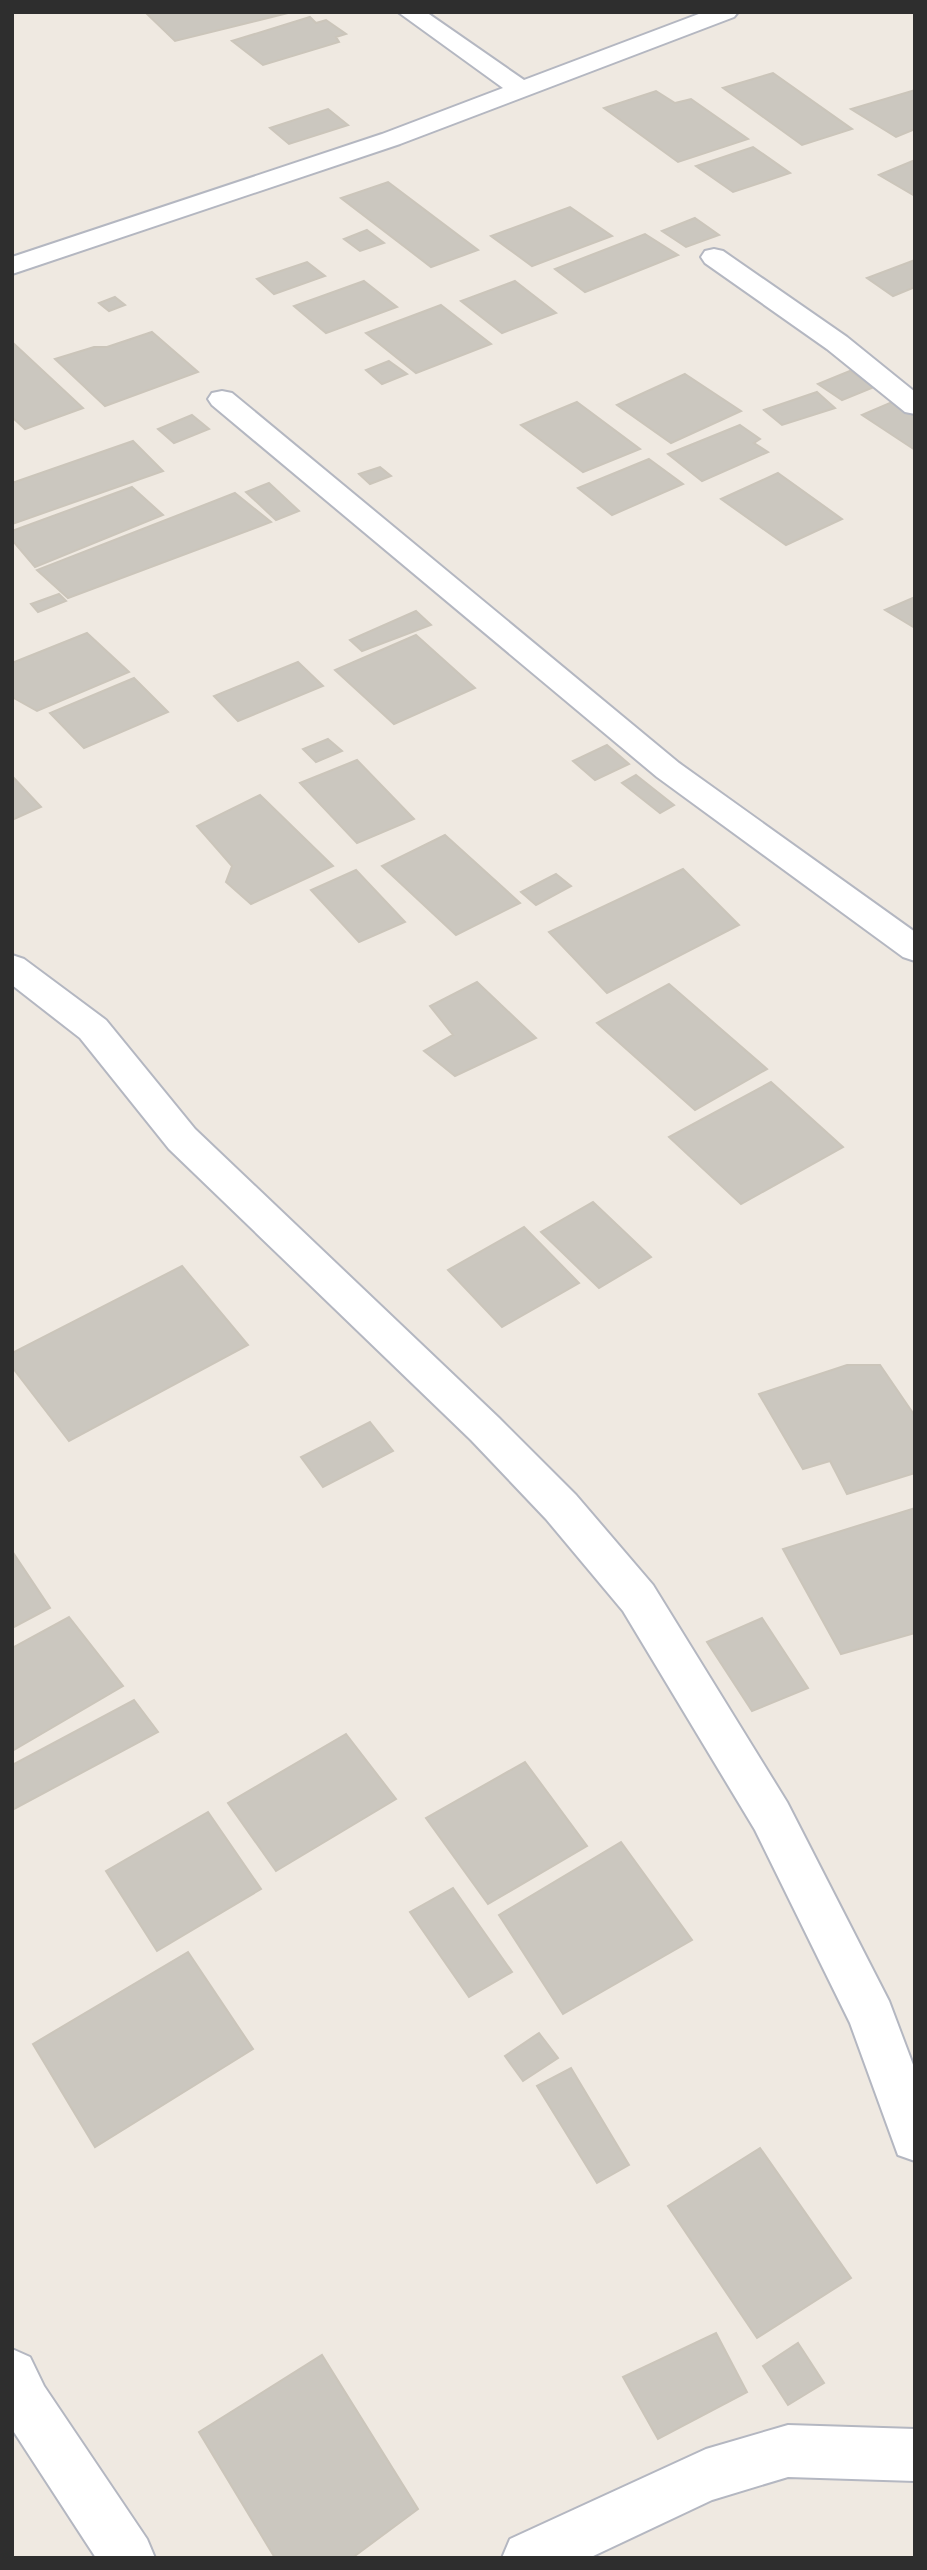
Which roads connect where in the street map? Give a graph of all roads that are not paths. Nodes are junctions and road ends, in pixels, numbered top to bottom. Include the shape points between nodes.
1 (410, 12) edge
2 (726, 12) edge
3 (522, 90) junction
4 (714, 257) dead end
5 (12, 266) edge
6 (222, 399) dead end
7 (915, 406) edge
8 (915, 949) edge
9 (12, 967) edge
10 (915, 2138) edge
11 (12, 2375) edge
12 (915, 2455) edge
13 (128, 2558) edge
14 (529, 2558) edge

1 - 3 street
2 - 3 street
3 - 5 street via 391,139
4 - 7 street via 837,343
6 - 8 street via 668,770
9 - 10 street via 93,1029 182,1139 485,1429 561,1507 638,1598 771,1816 872,2017
11 - 13 street via 26,2404
12 - 14 street via 788,2451 706,2475

